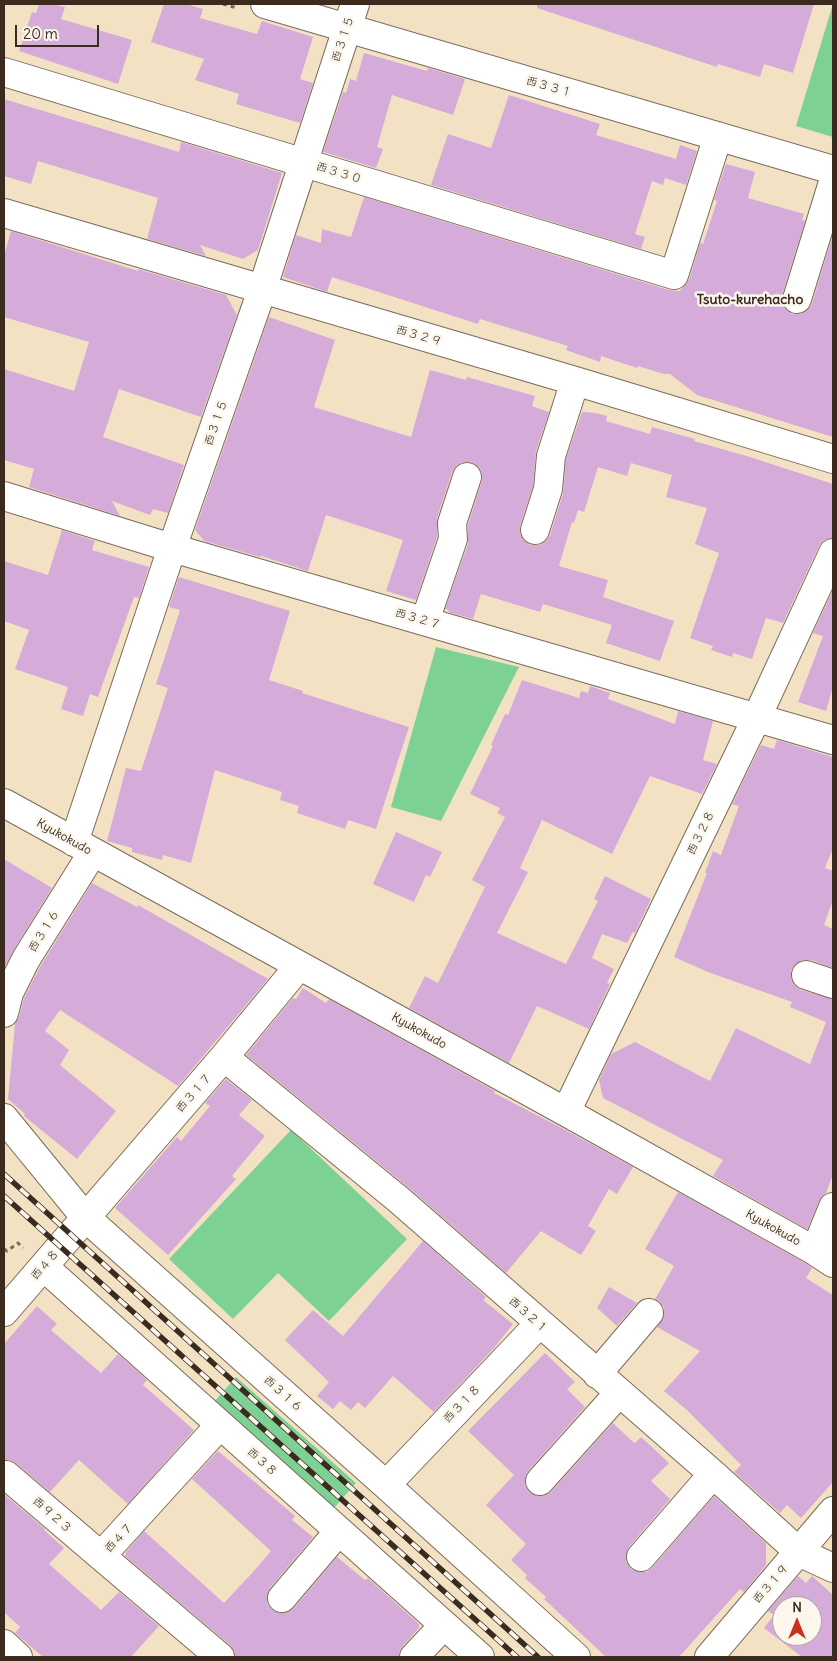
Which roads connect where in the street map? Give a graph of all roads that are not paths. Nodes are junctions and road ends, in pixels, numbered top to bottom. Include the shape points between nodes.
1 (265, 4) edge
2 (351, 16) edge
3 (4, 72) edge
4 (718, 136) junction
5 (304, 162) junction
6 (833, 170) edge
7 (833, 182) edge
8 (4, 213) edge
9 (262, 290) junction
10 (796, 299) dead end
11 (575, 381) junction
12 (833, 459) edge
13 (467, 477) dead end
14 (4, 496) edge
15 (535, 530) dead end
16 (172, 548) junction
17 (833, 553) edge
18 (426, 622) junction
19 (757, 717) junction
20 (833, 740) edge
21 (4, 803) edge
22 (83, 847) junction
23 (300, 966) junction
24 (806, 975) dead end
25 (833, 984) edge
26 (4, 1013) edge
27 (224, 1057) junction
28 (566, 1112) junction
29 (4, 1118) edge
30 (833, 1207) edge
31 (86, 1218) junction
32 (824, 1257) edge
33 (44, 1267) junction
34 (4, 1312) edge
35 (649, 1314) dead end
36 (539, 1324) junction
37 (597, 1374) junction
38 (619, 1393) junction
39 (220, 1425) junction
40 (713, 1474) junction
41 (4, 1478) edge
42 (540, 1481) dead end
43 (386, 1485) junction
44 (833, 1511) edge
45 (338, 1530) junction
46 (799, 1552) junction
47 (101, 1556) junction
48 (641, 1557) dead end
49 (833, 1568) edge
50 (282, 1598) dead end
51 (444, 1625) junction
52 (4, 1644) edge
53 (18, 1657) edge
54 (220, 1657) edge
55 (414, 1657) edge
56 (480, 1657) edge
57 (576, 1657) edge
58 (709, 1657) edge

1 - 2 street, 西３３１
2 - 4 street, 西３３１
2 - 5 street, 西３１５
3 - 5 street, 西３３０
4 - 5 street, 西３３０ via 674,274
4 - 6 street, 西３３１
5 - 9 street, 西３１５
7 - 10 street
8 - 9 street, 西３２９
9 - 11 street, 西３２９
9 - 16 street, 西３１５
11 - 12 street, 西３２９
11 - 15 street via 552,456 548,489
13 - 18 street via 452,523 453,539
14 - 16 street, 西３２７
16 - 18 street, 西３２７
16 - 22 street, 西３１５
17 - 19 street, 西３２８
18 - 19 street, 西３２７
19 - 20 street, 西３２７
19 - 28 street, 西３２８
21 - 22 street, Kyukokudo
22 - 23 street, Kyukokudo
22 - 26 street, 西３１６ via 18,974
23 - 27 street, 西３１７
23 - 28 street, Kyukokudo
24 - 25 street
27 - 31 street, 西３１７
27 - 36 street, 西３２１ via 398,1199
28 - 32 street, Kyukokudo
29 - 31 street, 西３１６
30 - 32 street
31 - 33 street, 西４８
31 - 43 street, 西３１６
33 - 34 street, 西４８
33 - 39 street, 西３８
35 - 37 street
36 - 37 street, 西３２１
36 - 43 street, 西３１８
37 - 38 street, 西３２１
38 - 40 street, 西３２１
38 - 42 street
39 - 45 street, 西３８
39 - 47 street, 西４７
40 - 46 street, 西３２１
40 - 48 street
41 - 47 street, 西９２３ via 6,1475
43 - 57 street, 西３１６
44 - 46 street, 西３１９
45 - 50 street
45 - 51 street, 西３８
46 - 49 street, 西３２１
46 - 58 street, 西３１９
47 - 54 street, 西４７
51 - 55 street
51 - 56 street, 西３８
52 - 53 street

